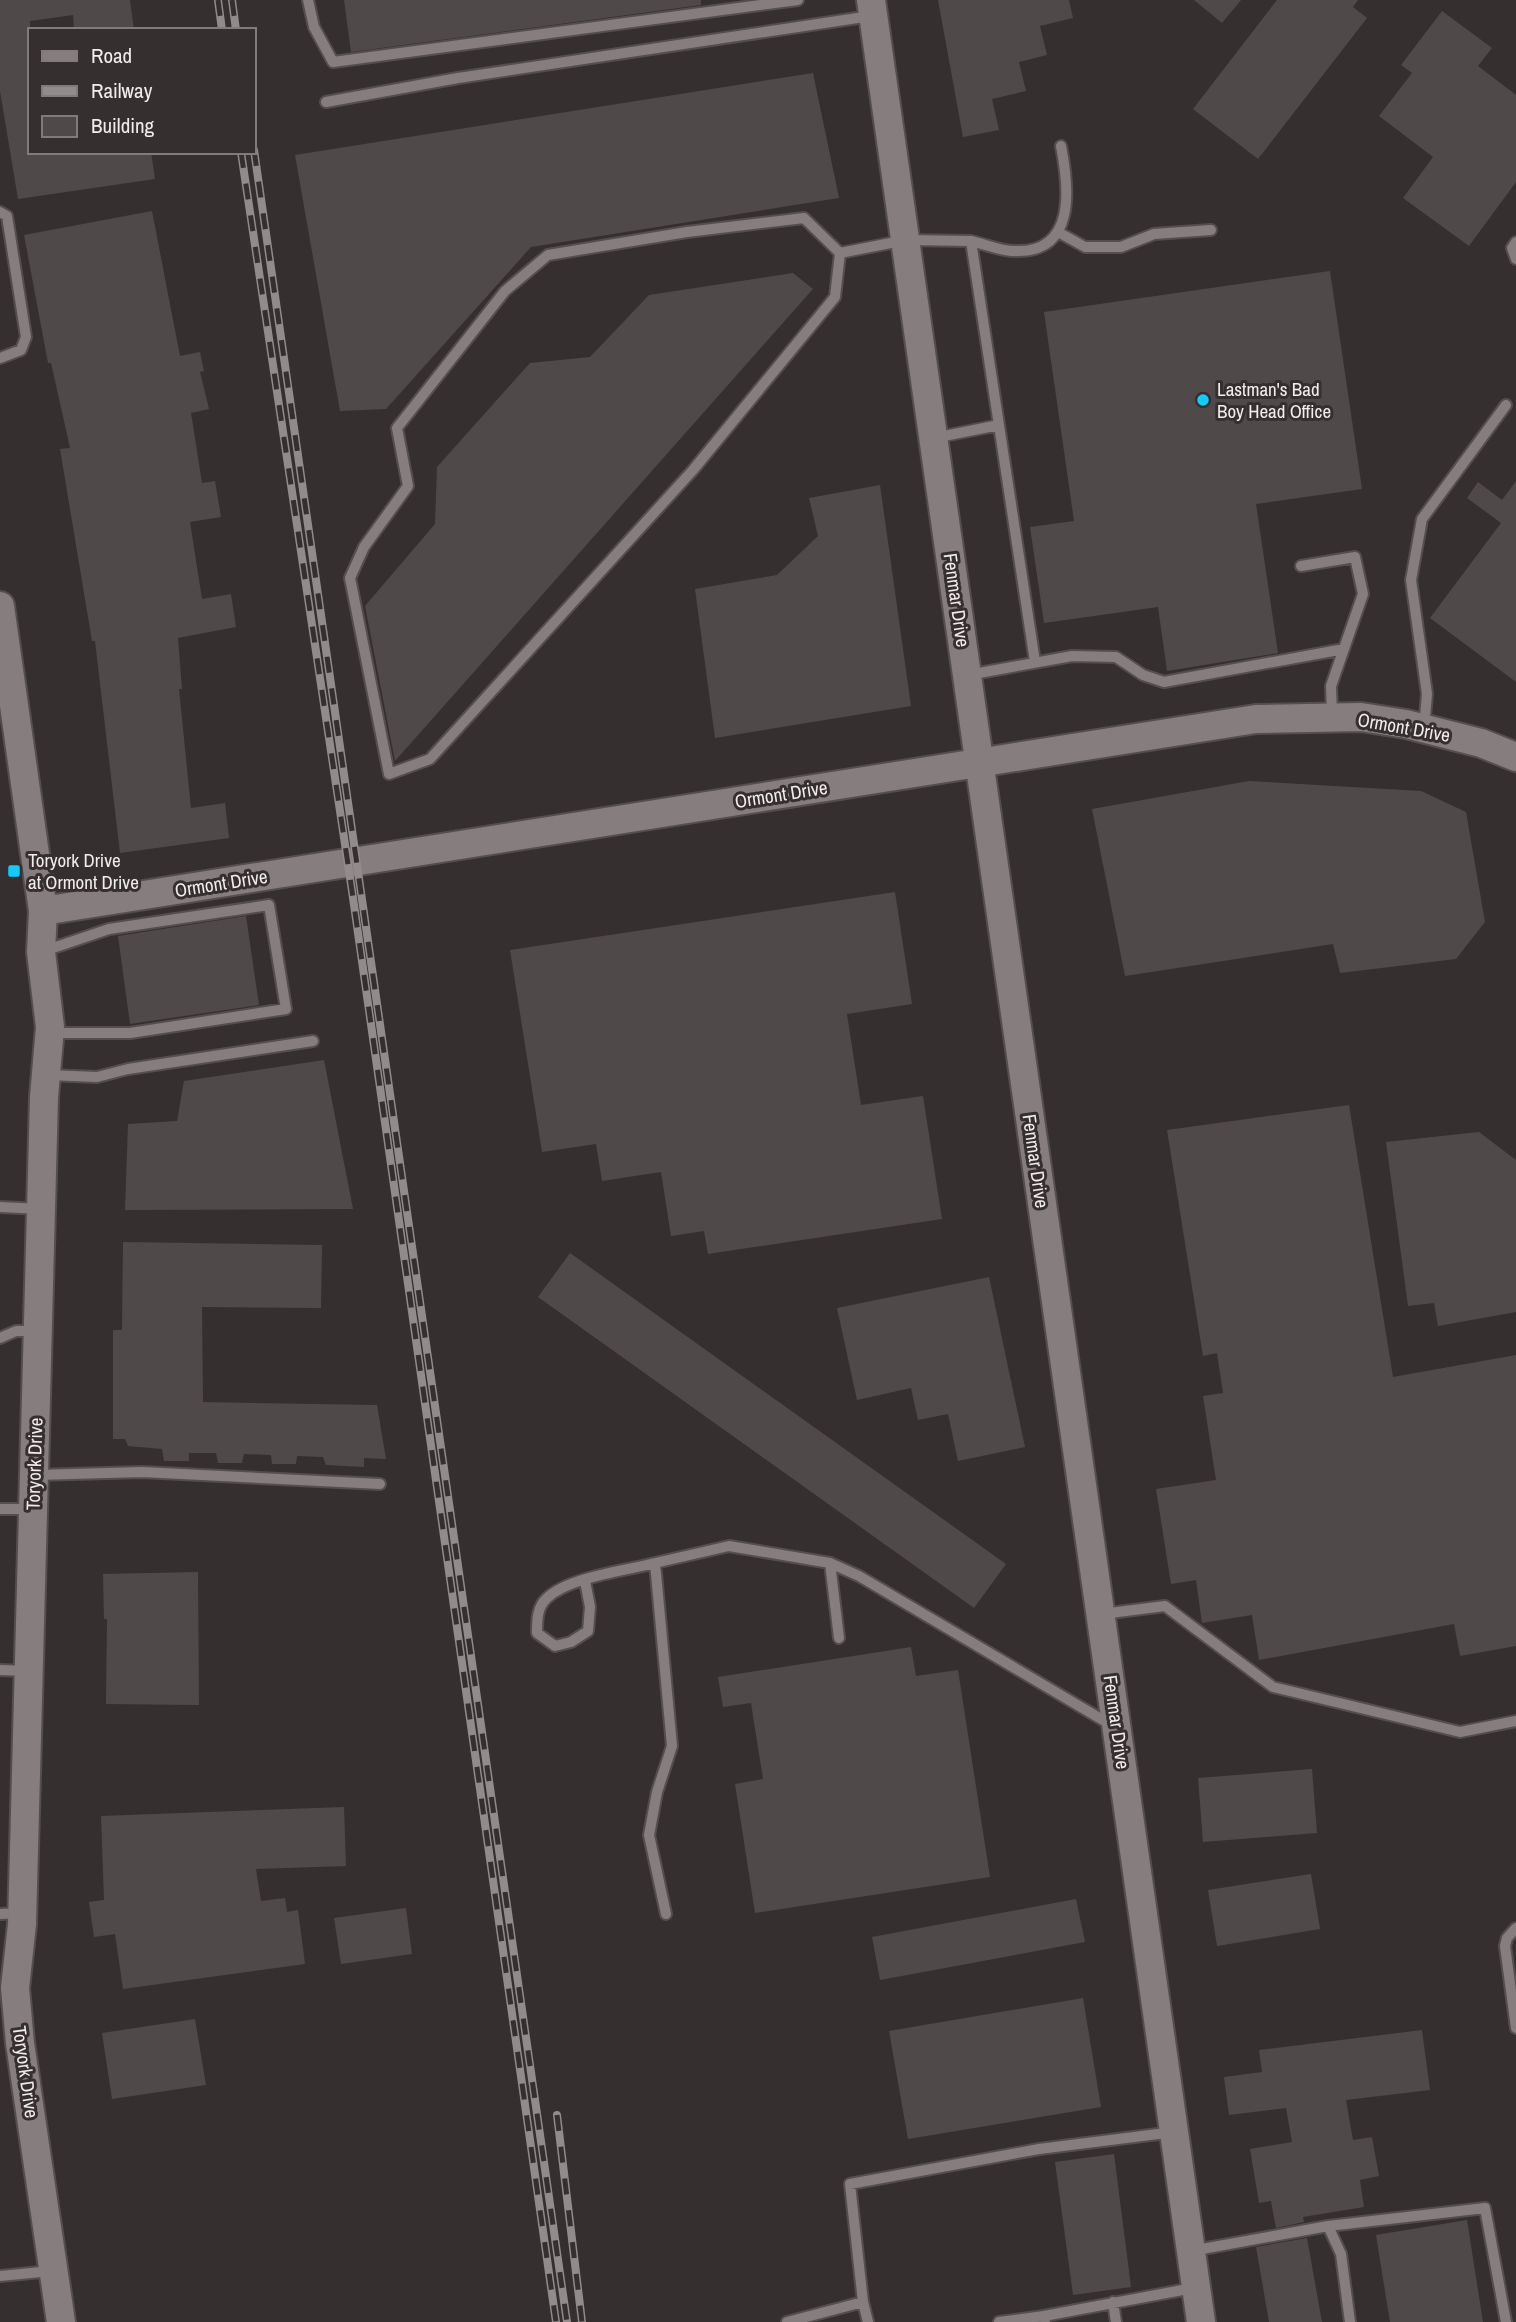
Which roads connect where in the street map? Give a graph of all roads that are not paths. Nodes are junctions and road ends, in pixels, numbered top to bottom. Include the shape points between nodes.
1 (309, 0) edge
2 (798, 0) edge
3 (873, 8) edge
4 (326, 102) dead end
5 (1061, 146) dead end
6 (0, 212) edge
7 (1211, 230) dead end
8 (1058, 232) junction
9 (906, 240) junction
10 (971, 241) junction
11 (1516, 242) edge
12 (840, 253) junction
13 (1516, 258) edge
14 (0, 358) edge
15 (1506, 405) dead end
16 (999, 425) junction
17 (934, 438) junction
18 (1301, 566) dead end
19 (0, 606) edge
20 (1344, 649) junction
21 (1035, 662) junction
22 (968, 675) junction
23 (1332, 718) junction
24 (1424, 728) junction
25 (1516, 757) edge
26 (980, 762) junction
27 (43, 911) junction
28 (41, 953) junction
29 (49, 1033) junction
30 (313, 1041) dead end
31 (45, 1074) junction
32 (0, 1207) edge
33 (41, 1209) junction
34 (38, 1331) junction
35 (0, 1338) edge
36 (34, 1475) junction
37 (380, 1484) dead end
38 (0, 1508) edge
39 (33, 1509) junction
40 (655, 1563) junction
41 (830, 1563) junction
42 (585, 1581) junction
43 (1102, 1614) junction
44 (839, 1638) dead end
45 (0, 1670) edge
46 (29, 1671) junction
47 (1516, 1721) edge
48 (1118, 1729) junction
49 (11, 1913) edge
50 (666, 1914) dead end
51 (1516, 1928) edge
52 (1516, 2028) edge
53 (1175, 2132) junction
54 (1328, 2226) junction
55 (1191, 2251) junction
56 (54, 2270) junction
57 (0, 2276) edge
58 (1196, 2287) junction
59 (863, 2302) junction
60 (1113, 2302) junction
61 (1045, 2319) edge
62 (61, 2322) edge
63 (786, 2322) edge
64 (868, 2322) edge
65 (999, 2322) edge
66 (1116, 2322) edge
67 (1201, 2322) edge
68 (1349, 2322) edge
69 (1506, 2322) edge

1 - 2 lane via 314,27 333,62
3 - 4 lane
3 - 9 street, Fenmar Drive
5 - 8 lane via 1068,206
6 - 14 lane via 7,216 26,337 21,350
7 - 8 lane via 1154,234 1121,247 1085,247
8 - 10 lane via 1038,249 1014,251
9 - 10 lane
9 - 12 lane
9 - 17 street, Fenmar Drive
10 - 16 lane
11 - 13 lane via 1512,248
12 - 12 lane via 804,218 548,256 505,291 397,429 408,486 364,547 350,578 389,775 430,759 693,470 835,297
15 - 24 lane via 1422,519 1411,580 1427,694
16 - 17 lane
16 - 21 lane
17 - 22 street, Fenmar Drive
18 - 20 lane via 1356,557 1363,594
19 - 27 street, Toryork Drive
20 - 21 lane via 1164,682 1143,676 1116,657 1072,656
20 - 23 lane via 1331,686
21 - 22 lane
22 - 26 street, Fenmar Drive
23 - 24 street, Ormont Drive
23 - 26 street, Ormont Drive via 1256,719
24 - 25 street, Ormont Drive
26 - 27 street, Ormont Drive
26 - 43 street, Fenmar Drive
27 - 28 street, Toryork Drive
28 - 29 street, Toryork Drive
28 - 29 lane via 109,929 269,905 286,1009 130,1032
29 - 31 street, Toryork Drive
30 - 31 lane via 97,1077
31 - 33 street, Toryork Drive
32 - 33 lane
33 - 34 street, Toryork Drive
34 - 35 lane via 16,1331
34 - 36 street, Toryork Drive
36 - 37 lane via 142,1472
36 - 39 street, Toryork Drive
38 - 39 lane
39 - 46 street, Toryork Drive
40 - 41 lane via 729,1546
40 - 42 lane
40 - 50 lane via 672,1746 649,1835
41 - 44 lane
41 - 48 lane
42 - 42 lane via 567,1584 545,1599 537,1615 537,1633 555,1646 571,1643 588,1631
43 - 47 lane via 1165,1606 1273,1688 1460,1732
43 - 48 street, Fenmar Drive
45 - 46 lane
46 - 49 street, Toryork Drive
48 - 53 street, Fenmar Drive
49 - 56 street, Toryork Drive via 20,2043
51 - 52 lane via 1505,1946
53 - 55 street, Fenmar Drive
53 - 59 lane via 1039,2149 850,2185
54 - 55 lane
54 - 68 lane via 1341,2254
54 - 69 lane via 1485,2208
55 - 58 street, Fenmar Drive
56 - 57 lane
56 - 62 street, Toryork Drive
58 - 60 lane
58 - 67 street, Fenmar Drive
59 - 63 lane
59 - 64 lane
60 - 61 lane
60 - 66 lane
61 - 65 lane

